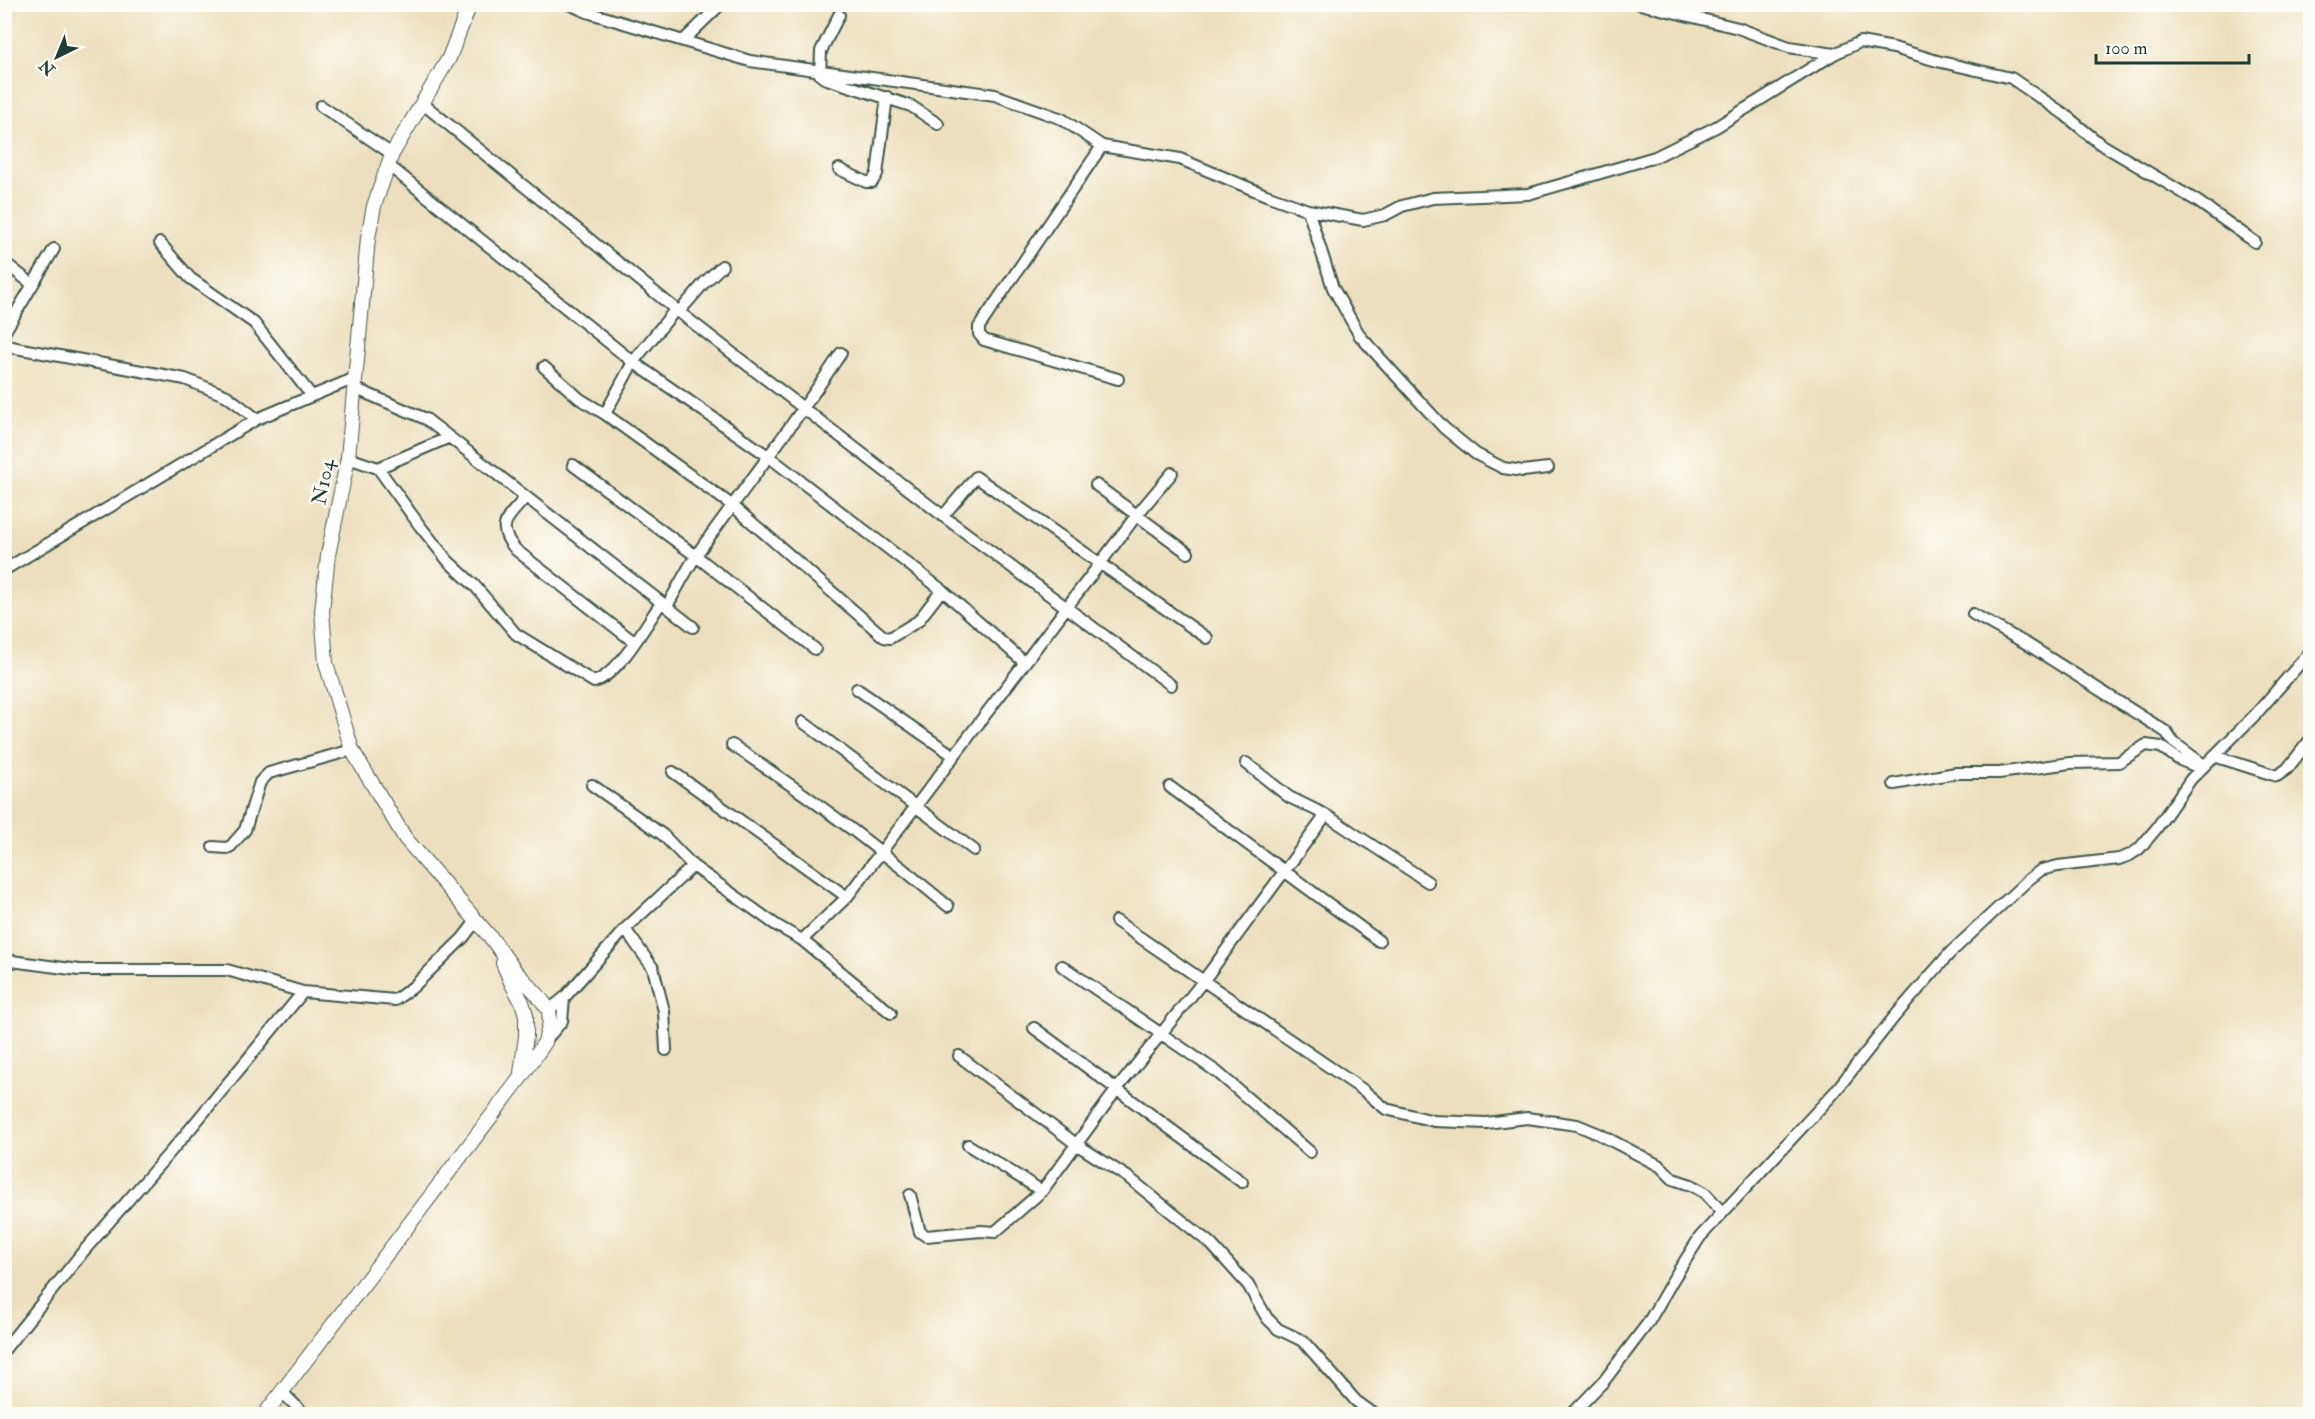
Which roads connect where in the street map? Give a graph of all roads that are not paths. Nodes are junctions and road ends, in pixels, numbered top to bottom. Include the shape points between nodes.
1 (470, 4) edge
2 (569, 4) edge
3 (721, 4) edge
4 (1640, 4) edge
5 (839, 15) dead end
6 (683, 41) junction
7 (1834, 54) junction
8 (819, 71) junction
9 (887, 97) junction
10 (422, 103) junction
11 (321, 106) dead end
12 (938, 124) dead end
13 (1102, 146) junction
14 (390, 159) junction
15 (839, 169) dead end
16 (1308, 210) junction
17 (2255, 242) dead end
18 (160, 243) dead end
19 (54, 249) dead end
20 (4, 262) edge
21 (722, 266) dead end
22 (32, 284) junction
23 (677, 311) junction
24 (4, 333) edge
25 (4, 344) edge
26 (841, 353) dead end
27 (633, 362) junction
28 (544, 367) dead end
29 (1118, 379) dead end
30 (355, 383) junction
31 (311, 395) junction
32 (805, 409) junction
33 (605, 414) junction
34 (258, 419) junction
35 (450, 437) junction
36 (768, 456) junction
37 (348, 458) junction
38 (573, 465) dead end
39 (378, 468) junction
40 (1548, 468) dead end
41 (1172, 473) dead end
42 (1096, 485) dead end
43 (526, 496) junction
44 (733, 506) junction
45 (943, 516) junction
46 (1136, 516) junction
47 (1188, 553) dead end
48 (696, 556) junction
49 (1100, 563) junction
50 (4, 570) edge
51 (942, 590) junction
52 (664, 604) junction
53 (1067, 608) junction
54 (1972, 614) dead end
55 (693, 627) dead end
56 (1207, 638) dead end
57 (634, 642) junction
58 (815, 649) dead end
59 (2310, 652) edge
60 (1024, 662) junction
61 (1171, 685) dead end
62 (857, 689) dead end
63 (802, 722) dead end
64 (2310, 740) edge
65 (732, 745) dead end
66 (352, 750) junction
67 (954, 756) junction
68 (2214, 756) junction
69 (1246, 763) dead end
70 (2202, 766) junction
71 (673, 772) dead end
72 (1894, 784) dead end
73 (592, 785) dead end
74 (1170, 787) dead end
75 (916, 807) junction
76 (1326, 815) junction
77 (213, 847) dead end
78 (881, 850) junction
79 (974, 850) dead end
80 (693, 866) junction
81 (1284, 872) junction
82 (1428, 882) dead end
83 (847, 897) junction
84 (948, 906) dead end
85 (476, 921) junction
86 (1116, 921) dead end
87 (625, 929) junction
88 (492, 939) junction
89 (802, 940) junction
90 (1379, 941) dead end
91 (4, 960) edge
92 (1062, 966) dead end
93 (1204, 980) junction
94 (303, 992) junction
95 (564, 998) junction
96 (549, 1010) junction
97 (891, 1013) dead end
98 (1034, 1028) dead end
99 (1162, 1033) junction
100 (545, 1042) junction
101 (666, 1050) dead end
102 (959, 1056) dead end
103 (520, 1077) junction
104 (1117, 1089) junction
105 (1076, 1144) junction
106 (968, 1145) dead end
107 (1310, 1152) dead end
108 (1242, 1182) dead end
109 (1042, 1191) junction
110 (910, 1195) dead end
111 (1722, 1212) junction
112 (4, 1350) edge
113 (282, 1392) junction
114 (265, 1414) edge
115 (304, 1414) edge
116 (1374, 1414) edge
117 (1572, 1414) edge

1 - 10 street, N104 / N104 via 449,58
2 - 6 street
3 - 6 street
4 - 7 street via 1738,28 1789,47
5 - 8 street via 821,51
6 - 8 street via 750,61
7 - 16 street via 1716,127 1655,157 1591,176 1528,194 1432,198 1363,220
7 - 17 street via 1860,42 2011,78 2099,143 2197,201
8 - 9 street via 824,78
8 - 13 street via 995,95 1062,119
9 - 12 street via 918,110
9 - 15 street via 873,182
10 - 14 street, N104 / N104
10 - 23 street
11 - 14 street
13 - 16 street via 1180,159
13 - 29 street via 979,327 979,334 984,340
14 - 27 street
14 - 30 street, N104 / N104 via 368,238
16 - 40 street via 1333,288 1360,336 1443,428 1476,454 1503,468
18 - 31 street via 190,278 254,323
19 - 22 street
20 - 22 street
21 - 23 street
22 - 24 street
23 - 27 street
23 - 32 street
25 - 34 street via 185,379 227,396
26 - 32 street
27 - 33 street
27 - 36 street
28 - 33 street via 580,399
30 - 31 street
30 - 35 street via 426,419
30 - 37 street, N104 / N104
31 - 34 street
32 - 36 street
32 - 45 street
33 - 44 street
34 - 50 street
35 - 39 street
35 - 43 street
36 - 44 street
36 - 51 street
37 - 39 street
37 - 66 street, N104 / N104 via 328,555 322,611 326,663
38 - 48 street
39 - 57 street via 448,561 516,634 594,682 604,679
41 - 46 street
42 - 46 street
43 - 52 street
43 - 57 street via 509,517 503,530 505,537 516,550
44 - 48 street
44 - 51 street via 884,637 890,638 918,621
45 - 49 street via 976,477
45 - 53 street
46 - 47 street
46 - 49 street
48 - 52 street
48 - 58 street
49 - 53 street
49 - 56 street
51 - 60 street
52 - 55 street
52 - 57 street
53 - 60 street
53 - 61 street
54 - 70 street via 2166,732
59 - 68 street
60 - 67 street
62 - 67 street
63 - 75 street
64 - 68 street via 2277,776
65 - 78 street
66 - 77 street via 269,773 260,782 245,830 231,846
66 - 85 street, N104 / N104 via 405,838
67 - 75 street
68 - 70 street
69 - 76 street via 1289,797
70 - 72 street via 2178,759 2161,747 2146,745 2119,762 1956,773
70 - 111 street via 2156,829 2130,855 2049,868 2028,880 1950,953 1834,1093
71 - 83 street
73 - 80 street via 663,835
74 - 81 street
75 - 78 street
75 - 79 street
76 - 81 street
76 - 82 street
78 - 83 street
78 - 84 street
80 - 87 street
80 - 89 street
81 - 90 street
81 - 93 street
83 - 89 street
85 - 88 street, N104 / N104
85 - 94 street via 413,987 394,1000
86 - 93 street
87 - 95 street
87 - 101 street via 653,968 664,1011
88 - 96 street, N104
88 - 103 street, N104 via 526,1015
89 - 97 street
91 - 94 street via 79,970 227,970
92 - 99 street
93 - 99 street
93 - 111 street via 1386,1109 1454,1123 1527,1118 1577,1125 1705,1193
94 - 112 street
95 - 96 street
95 - 100 street via 562,1022
96 - 100 street, N104
98 - 104 street
99 - 104 street
99 - 107 street via 1217,1072
100 - 103 street, N104
102 - 105 street
103 - 113 street, N104
104 - 105 street
104 - 108 street
105 - 109 street
105 - 116 street via 1129,1178 1211,1244 1248,1285 1267,1318 1278,1329 1303,1341 1356,1401
106 - 109 street
109 - 110 street via 995,1232 926,1236 920,1232
111 - 117 street via 1701,1237 1648,1323 1604,1381
113 - 114 street, N104
113 - 115 street

